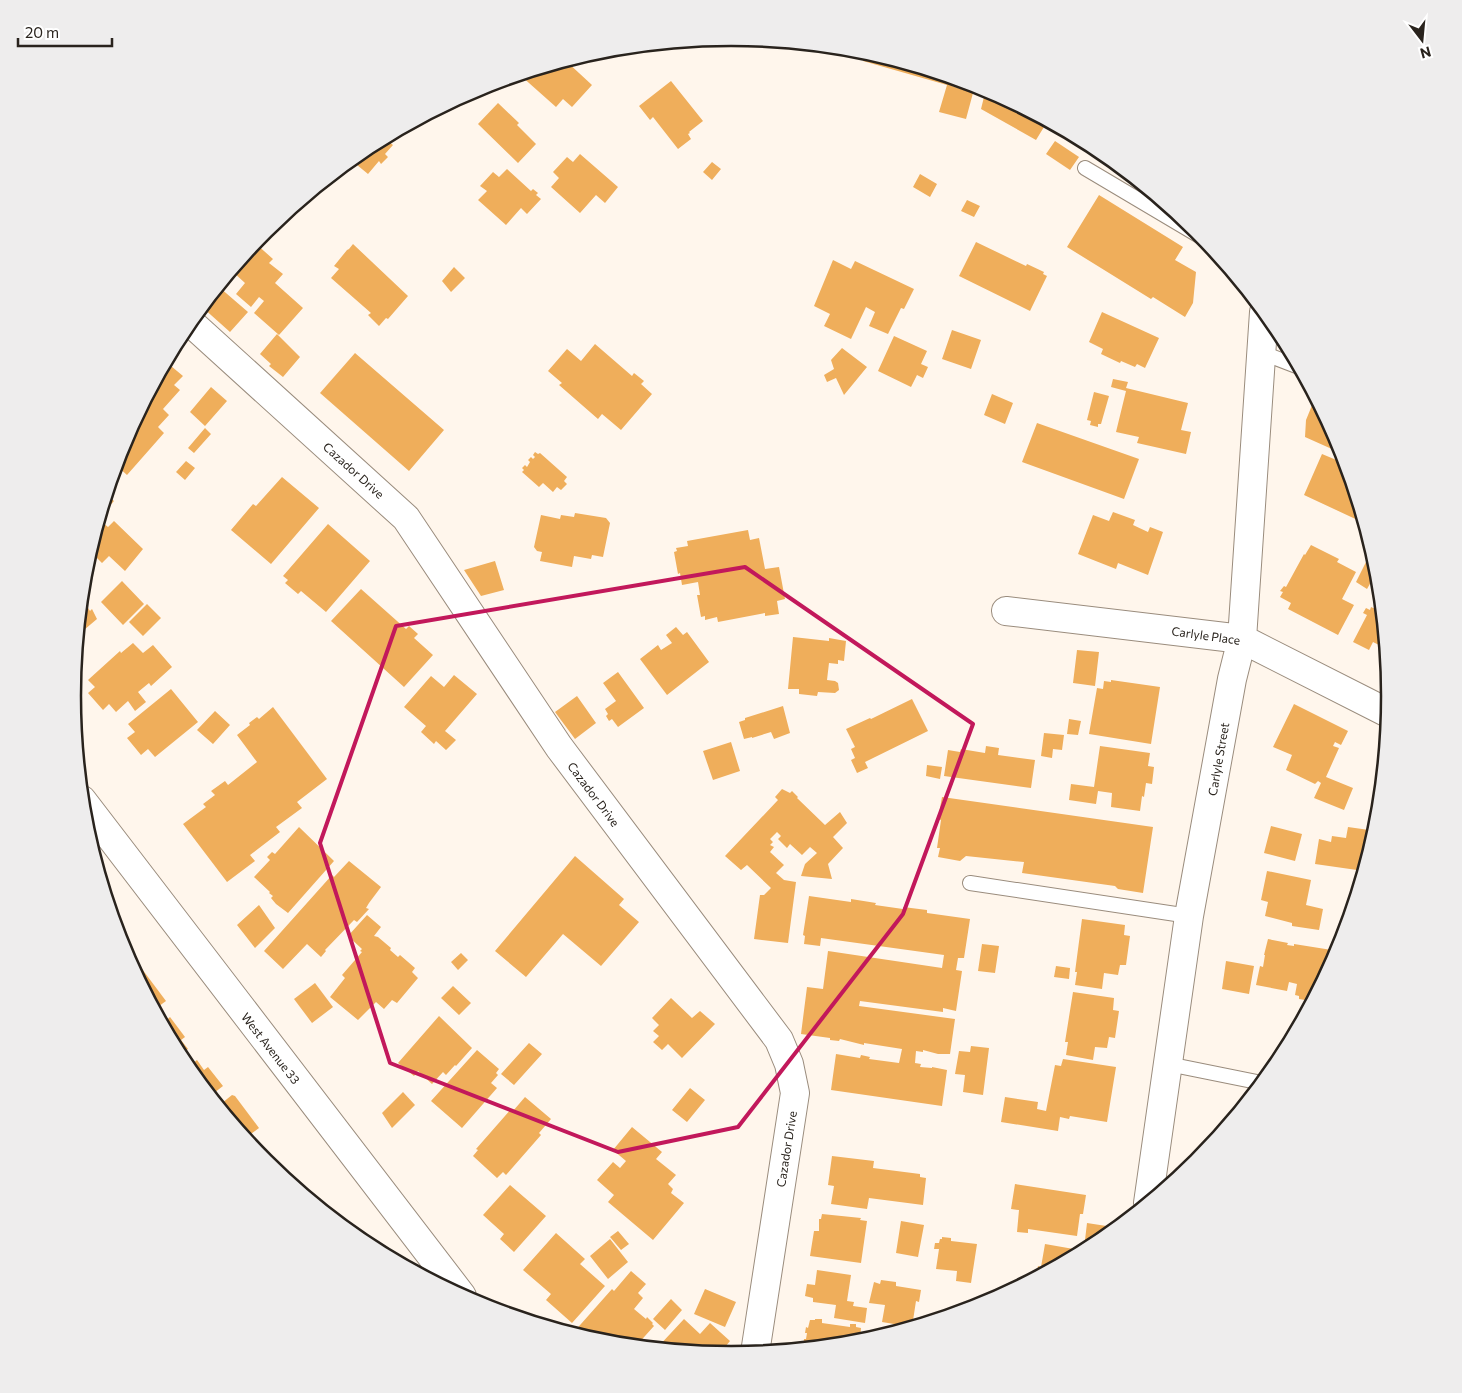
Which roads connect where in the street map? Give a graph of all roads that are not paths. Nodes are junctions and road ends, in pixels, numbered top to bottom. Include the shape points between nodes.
1 (1085, 168) dead end
2 (1173, 220) edge
3 (1263, 323) edge
4 (196, 327) edge
5 (1260, 352) junction
6 (1289, 363) edge
7 (1006, 611) dead end
8 (1242, 638) junction
9 (1381, 709) edge
10 (91, 812) edge
11 (970, 882) dead end
12 (1189, 916) junction
13 (1168, 1064) junction
14 (1255, 1082) edge
15 (1149, 1194) edge
16 (453, 1284) edge
17 (756, 1346) edge

1 - 2 lane
3 - 5 street, Carlyle Street
4 - 17 street, Cazador Drive via 406,518 559,747 779,1040 789,1064 795,1093
5 - 6 lane
5 - 8 street, Carlyle Street
7 - 8 street, Carlyle Place
8 - 9 street, Carlyle Place
8 - 12 street, Carlyle Street
10 - 16 street, West Avenue 33
11 - 12 lane
12 - 13 street, Carlyle Street
13 - 14 lane
13 - 15 street, Carlyle Street

